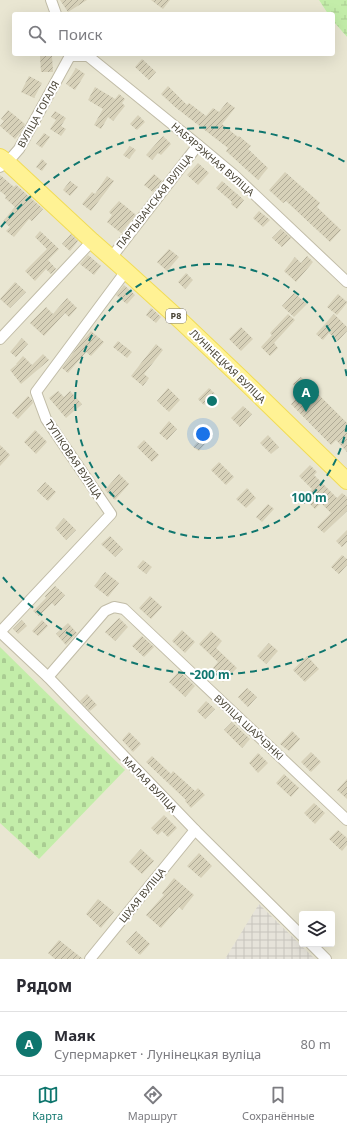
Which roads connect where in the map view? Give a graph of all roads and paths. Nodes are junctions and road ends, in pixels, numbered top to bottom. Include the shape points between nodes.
1 (51, 0) edge
2 (55, 12) edge
3 (69, 56) edge
4 (88, 56) edge
5 (198, 144) junction
6 (2, 162) edge
7 (92, 241) junction
8 (111, 258) junction
9 (126, 270) junction
10 (347, 282) edge
11 (0, 339) edge
12 (347, 480) edge
13 (0, 632) edge
14 (48, 677) junction
15 (347, 820) edge
16 (195, 830) junction
17 (299, 933) edge
18 (314, 947) edge
19 (90, 959) edge
20 (326, 959) edge

1 - 2 street
3 - 6 street, ВУЛІЦА ГОГАЛЯ via 19,149
4 - 5 street, НАБЯРЭЖНАЯ ВУЛІЦА
5 - 8 street, ПАРТЫЗАНСКАЯ ВУЛІЦА
5 - 10 street, НАБЯРЭЖНАЯ ВУЛІЦА
6 - 7 main road, ЛУНІНЕЦКАЯ ВУЛІЦА / Р8
7 - 8 main road, ЛУНІНЕЦКАЯ ВУЛІЦА / Р8
7 - 11 street
8 - 9 main road, ЛУНІНЕЦКАЯ ВУЛІЦА / Р8
9 - 12 main road, ЛУНІНЕЦКАЯ ВУЛІЦА / Р8
9 - 13 street, ТУПІКОВАЯ ВУЛІЦА via 36,392 46,419 111,514
13 - 14 street, МАЛАЯ ВУЛІЦА
14 - 15 street, ВУЛІЦА ШАЎЧЭНКІ via 105,611 114,607 124,609
14 - 16 street, МАЛАЯ ВУЛІЦА
16 - 17 street, МАЛАЯ ВУЛІЦА
16 - 19 street, ЦІХАЯ ВУЛІЦА
18 - 20 street

